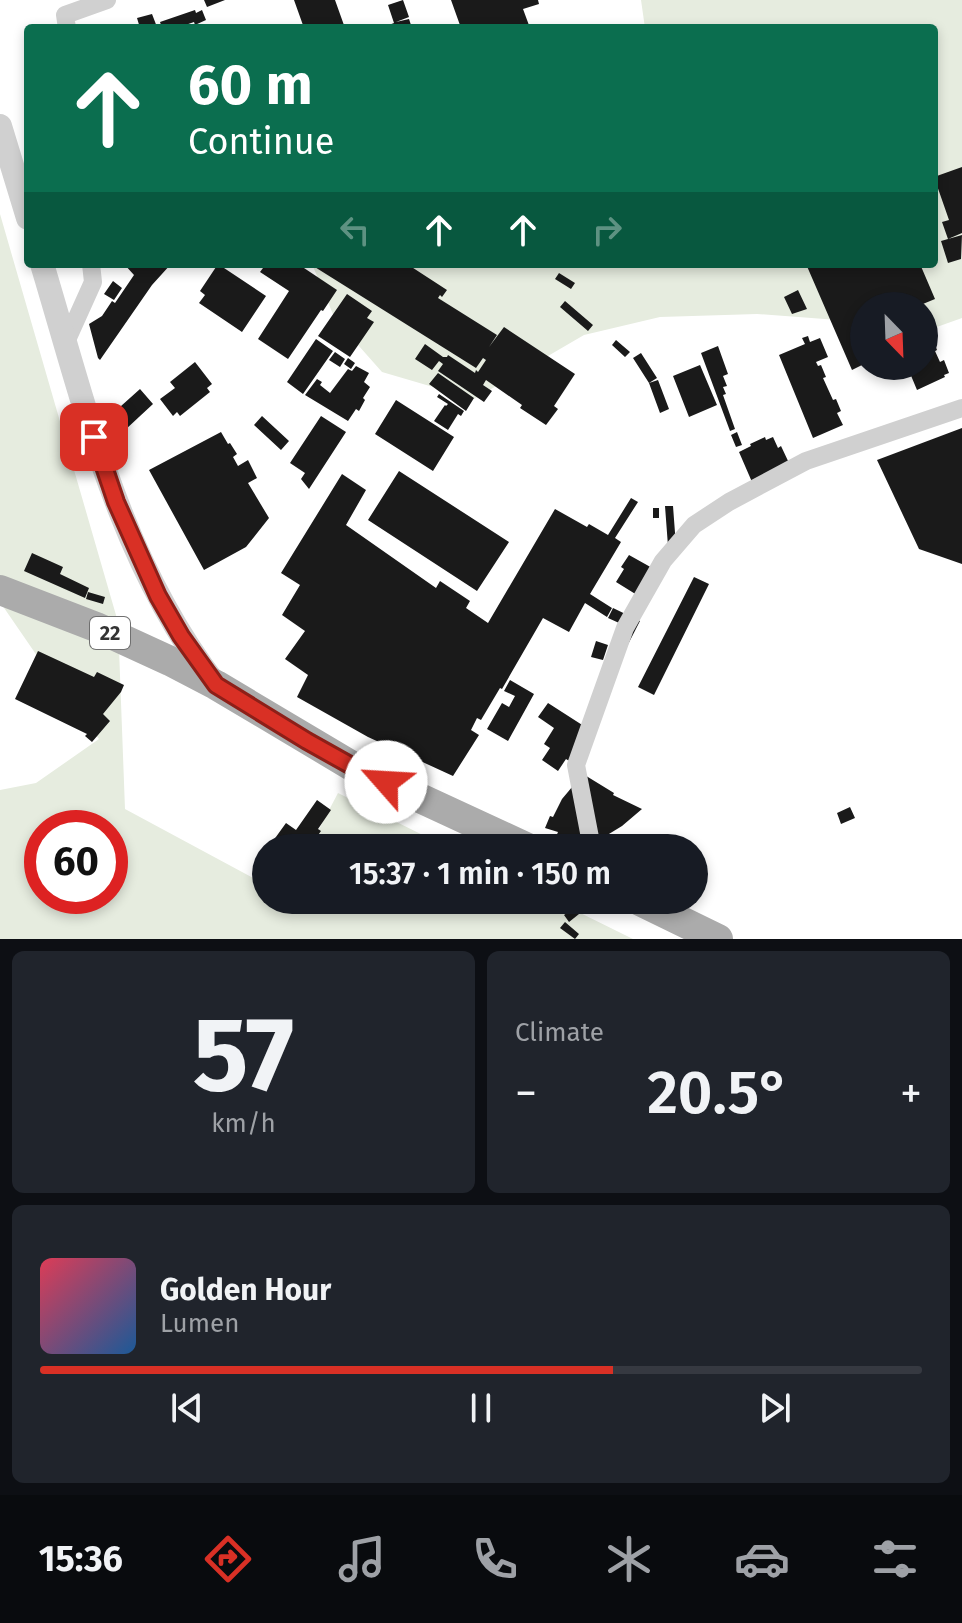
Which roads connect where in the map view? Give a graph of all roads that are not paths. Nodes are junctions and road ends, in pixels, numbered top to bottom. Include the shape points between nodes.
1 (107, 0) edge
2 (66, 24) edge
3 (0, 126) edge
4 (24, 205) edge
5 (43, 268) edge
6 (91, 268) edge
7 (66, 342) junction
8 (962, 408) edge
9 (0, 590) edge
10 (216, 685) junction
11 (498, 834) edge
12 (589, 834) edge
13 (667, 914) edge
14 (718, 939) edge

1 - 2 street via 65,15
3 - 4 street
5 - 7 street
6 - 7 street via 93,282
7 - 10 street via 104,470 136,551 181,636
8 - 12 street via 806,461 694,525 663,561 625,628 576,765
9 - 10 main road, 22 via 96,627
10 - 11 main road, 22 via 357,769
13 - 14 main road

